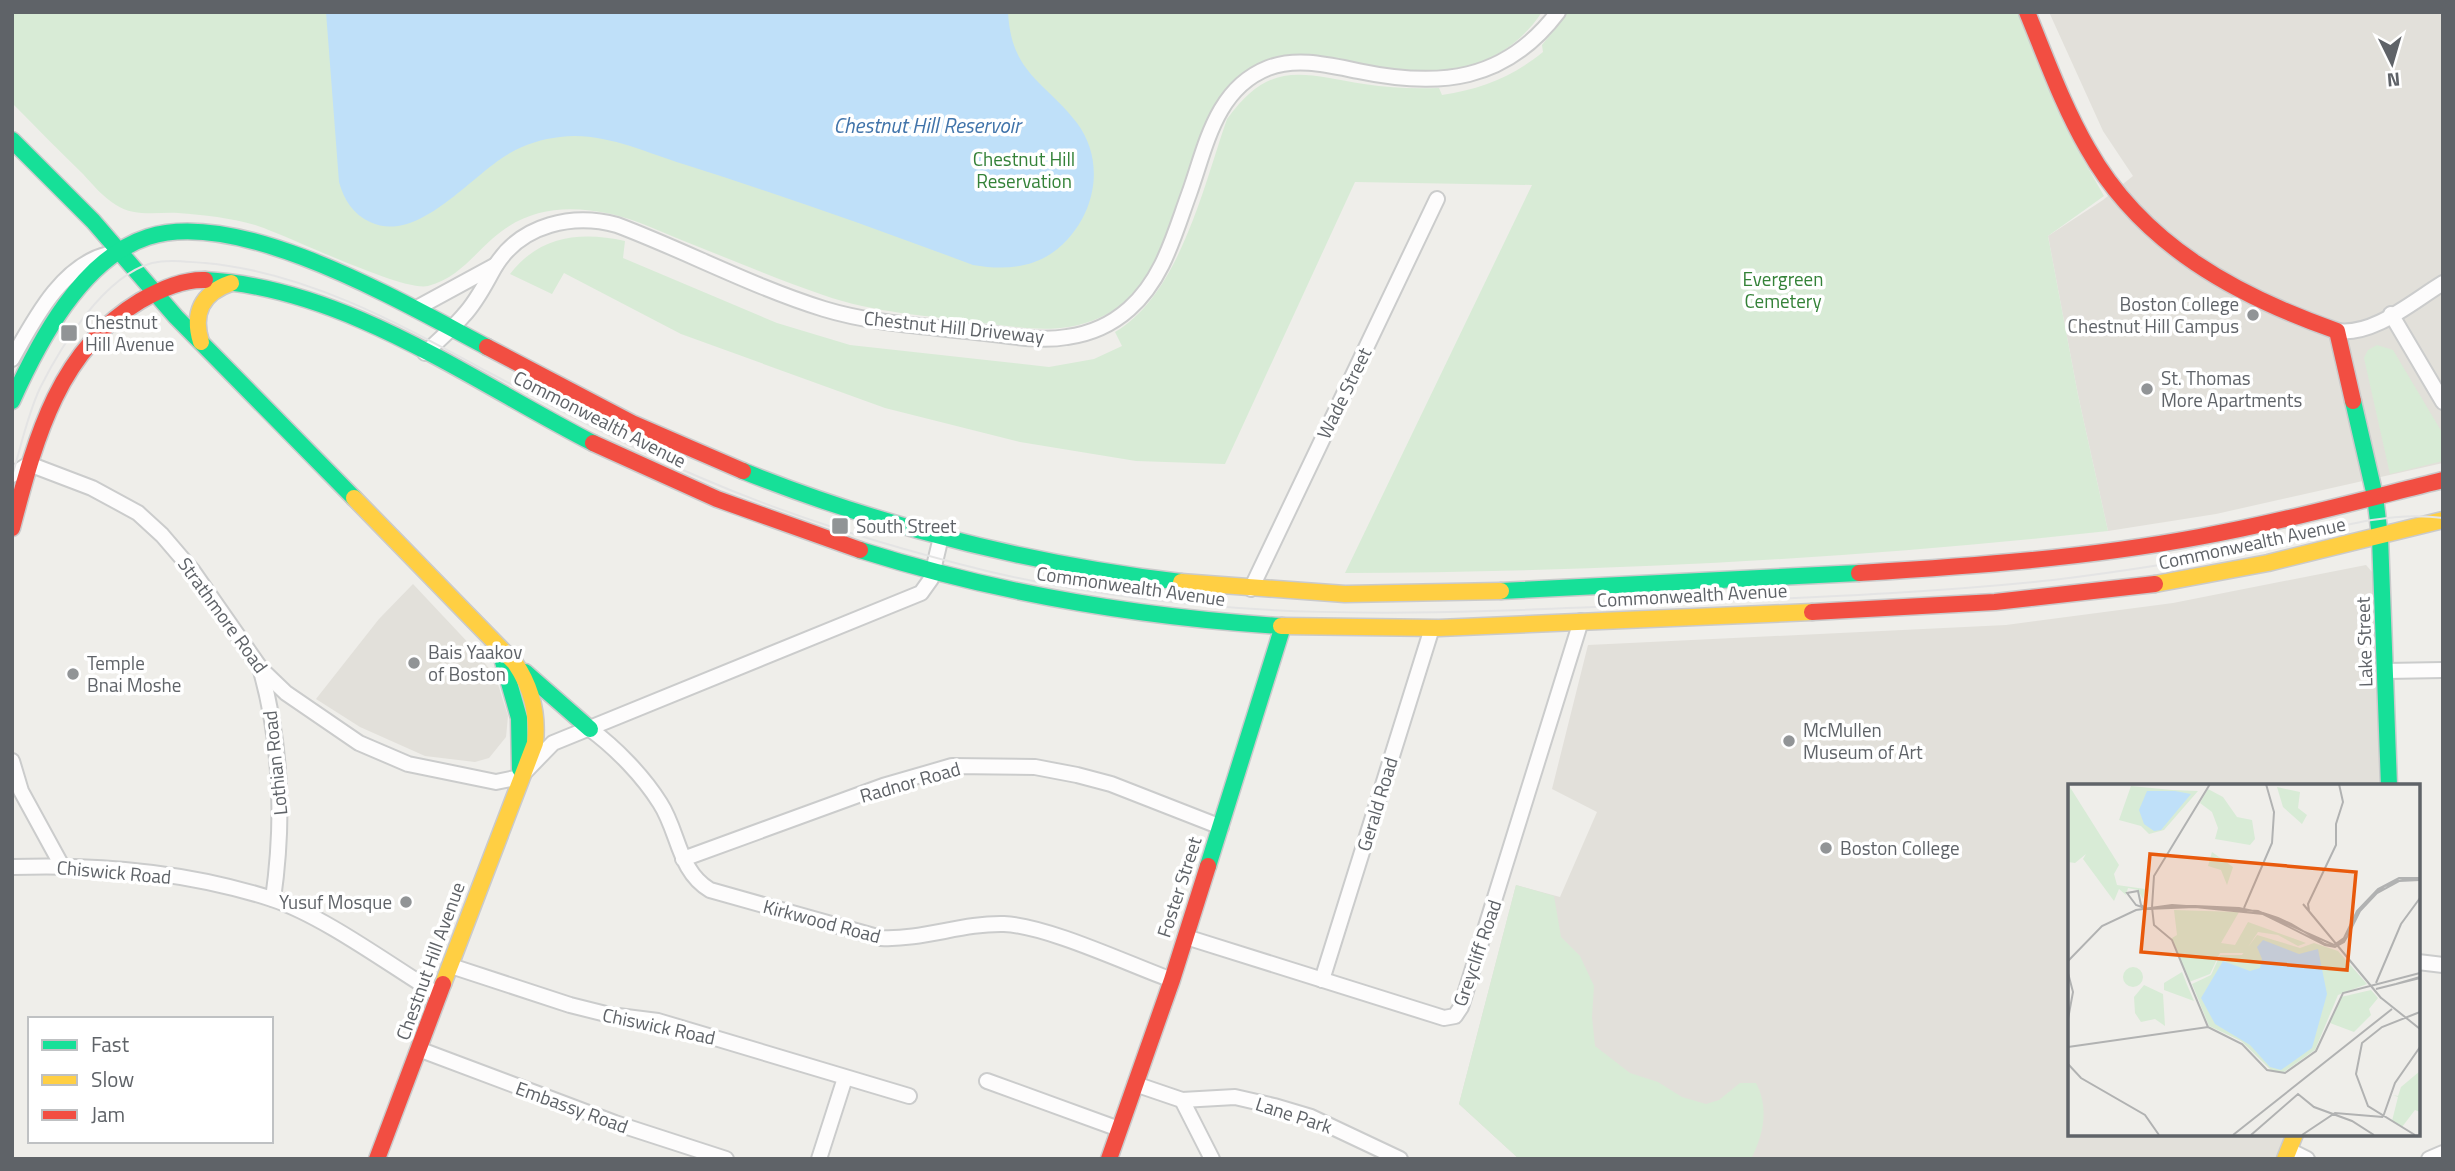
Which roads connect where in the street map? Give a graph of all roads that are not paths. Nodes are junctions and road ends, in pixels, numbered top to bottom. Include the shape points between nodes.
1 (1558, 12) edge
2 (2027, 12) edge
3 (12, 140) edge
4 (1437, 198) dead end
5 (120, 252) junction
6 (497, 264) junction
7 (239, 282) junction
8 (2443, 283) edge
9 (155, 293) junction
10 (415, 309) junction
11 (2391, 314) junction
12 (452, 327) junction
13 (2337, 331) junction
14 (201, 342) junction
15 (425, 353) junction
16 (12, 359) edge
17 (12, 401) edge
18 (2443, 402) edge
19 (29, 464) junction
20 (12, 475) edge
21 (2443, 480) edge
22 (2375, 496) junction
23 (2443, 520) edge
24 (12, 528) edge
25 (942, 537) junction
26 (2380, 537) junction
27 (934, 571) junction
28 (1251, 589) junction
29 (1508, 607) junction
30 (1581, 621) junction
31 (1283, 626) junction
32 (1432, 628) junction
33 (499, 650) junction
34 (514, 663) junction
35 (261, 669) junction
36 (2443, 670) edge
37 (2386, 671) junction
38 (590, 729) junction
39 (12, 761) edge
40 (520, 777) junction
41 (2389, 784) edge
42 (1221, 827) junction
43 (683, 859) junction
44 (62, 866) junction
45 (12, 867) edge
46 (273, 899) junction
47 (1186, 937) junction
48 (2420, 962) edge
49 (2443, 965) edge
50 (451, 966) junction
51 (1172, 980) junction
52 (1322, 980) junction
53 (439, 995) junction
54 (421, 1050) junction
55 (845, 1078) junction
56 (987, 1081) dead end
57 (1135, 1084) junction
58 (909, 1096) dead end
59 (1182, 1100) junction
60 (1119, 1129) junction
61 (2294, 1136) edge
62 (2443, 1153) edge
63 (2287, 1154) edge
64 (377, 1159) edge
65 (726, 1159) edge
66 (819, 1159) edge
67 (1108, 1159) edge
68 (1212, 1159) edge
69 (1400, 1159) edge
70 (2307, 1159) edge
71 (2429, 1159) edge

1 - 6 street, Chestnut Hill Driveway via 1516,54 1465,76 1413,80 1302,63 1255,75 1219,111 1156,278 1128,310 1084,334 1029,338 842,314 601,220 546,226 520,240
2 - 13 main road via 2081,138 2128,207 2174,249 2239,290
3 - 5 main road, Chestnut Hill Avenue
4 - 28 street, Wade Street
5 - 9 main road, Chestnut Hill Avenue
5 - 10 main road, Commonwealth Avenue via 167,232 248,238 340,272
5 - 16 street, Commonwealth Avenue via 92,260 69,276
5 - 17 main road, Commonwealth Avenue via 94,272 50,328
6 - 10 street, Chestnut Hill Driveway
6 - 12 street, Chestnut Hill Driveway via 480,295
7 - 9 main road, Commonwealth Avenue via 190,281
7 - 14 main road via 216,288 200,302 196,322
7 - 15 main road, Commonwealth Avenue via 314,303
8 - 11 street
9 - 14 main road, Chestnut Hill Avenue
9 - 19 main road, Commonwealth Avenue via 128,308 67,369 46,411
10 - 12 main road, Commonwealth Avenue
11 - 13 street via 2367,328
11 - 18 street
12 - 15 street, Chestnut Hill Driveway
12 - 25 main road, Commonwealth Avenue via 662,437 808,495
13 - 22 main road, Lake Street
14 - 33 main road, Chestnut Hill Avenue
15 - 27 main road, Commonwealth Avenue via 683,485 805,532
19 - 20 street
19 - 24 main road, Commonwealth Avenue
19 - 35 street, Strathmore Road via 92,488 138,513 192,570
21 - 22 main road, Commonwealth Avenue
22 - 26 main road, Lake Street
22 - 29 main road, Commonwealth Avenue via 2195,537 2028,561
23 - 26 main road, Commonwealth Avenue
25 - 27 street
25 - 28 main road, Commonwealth Avenue via 1095,570
26 - 30 main road, Commonwealth Avenue via 2227,571 2092,593 1937,605
26 - 37 main road, Lake Street
27 - 31 main road, Commonwealth Avenue via 1120,609
27 - 38 street via 928,585 913,597
28 - 29 main road, Commonwealth Avenue
29 - 30 main road, Commonwealth Avenue
29 - 32 main road, Commonwealth Avenue
30 - 52 street, Greycliff Road via 1458,1012 1444,1018
31 - 32 main road, Commonwealth Avenue
31 - 42 main road, Foster Street
32 - 52 street, Gerald Road
33 - 34 main road, Chestnut Hill Avenue
33 - 40 main road, Chestnut Hill Avenue via 519,719
34 - 38 main road
34 - 40 main road, Chestnut Hill Avenue via 528,683 537,724 535,743
35 - 40 street, Strathmore Road via 329,724 384,755 437,772 496,782
35 - 46 street, Lothian Road via 281,783 282,828
36 - 37 street
37 - 41 main road, Lake Street
38 - 40 street via 553,743
38 - 43 street, Kirkwood Road via 615,750 660,802
39 - 44 street via 21,791
40 - 50 main road, Chestnut Hill Avenue
42 - 43 street, Radnor Road via 1077,775 1035,767 952,766 883,786
42 - 47 main road, Foster Street
43 - 51 street, Kirkwood Road via 694,878 719,894 881,939 1006,924 1041,932
44 - 45 street, Chiswick Road
44 - 46 street, Chiswick Road via 156,873
46 - 53 street, Chiswick Road via 324,924
47 - 51 main road, Foster Street
47 - 52 street, Greycliff Road
48 - 49 street
50 - 53 main road, Chestnut Hill Avenue
50 - 55 street, Chiswick Road via 570,1005 658,1021
51 - 57 main road, Foster Street
53 - 54 main road, Chestnut Hill Avenue
54 - 64 main road, Chestnut Hill Avenue
54 - 65 street, Embassy Road
55 - 58 street, Chiswick Road
55 - 66 street
56 - 60 street
57 - 59 street, Lane Park
57 - 60 main road, Foster Street
59 - 68 street
59 - 69 street, Lane Park via 1236,1097 1274,1106 1311,1117
60 - 67 main road, Foster Street
61 - 63 main road
62 - 71 street
63 - 70 street

